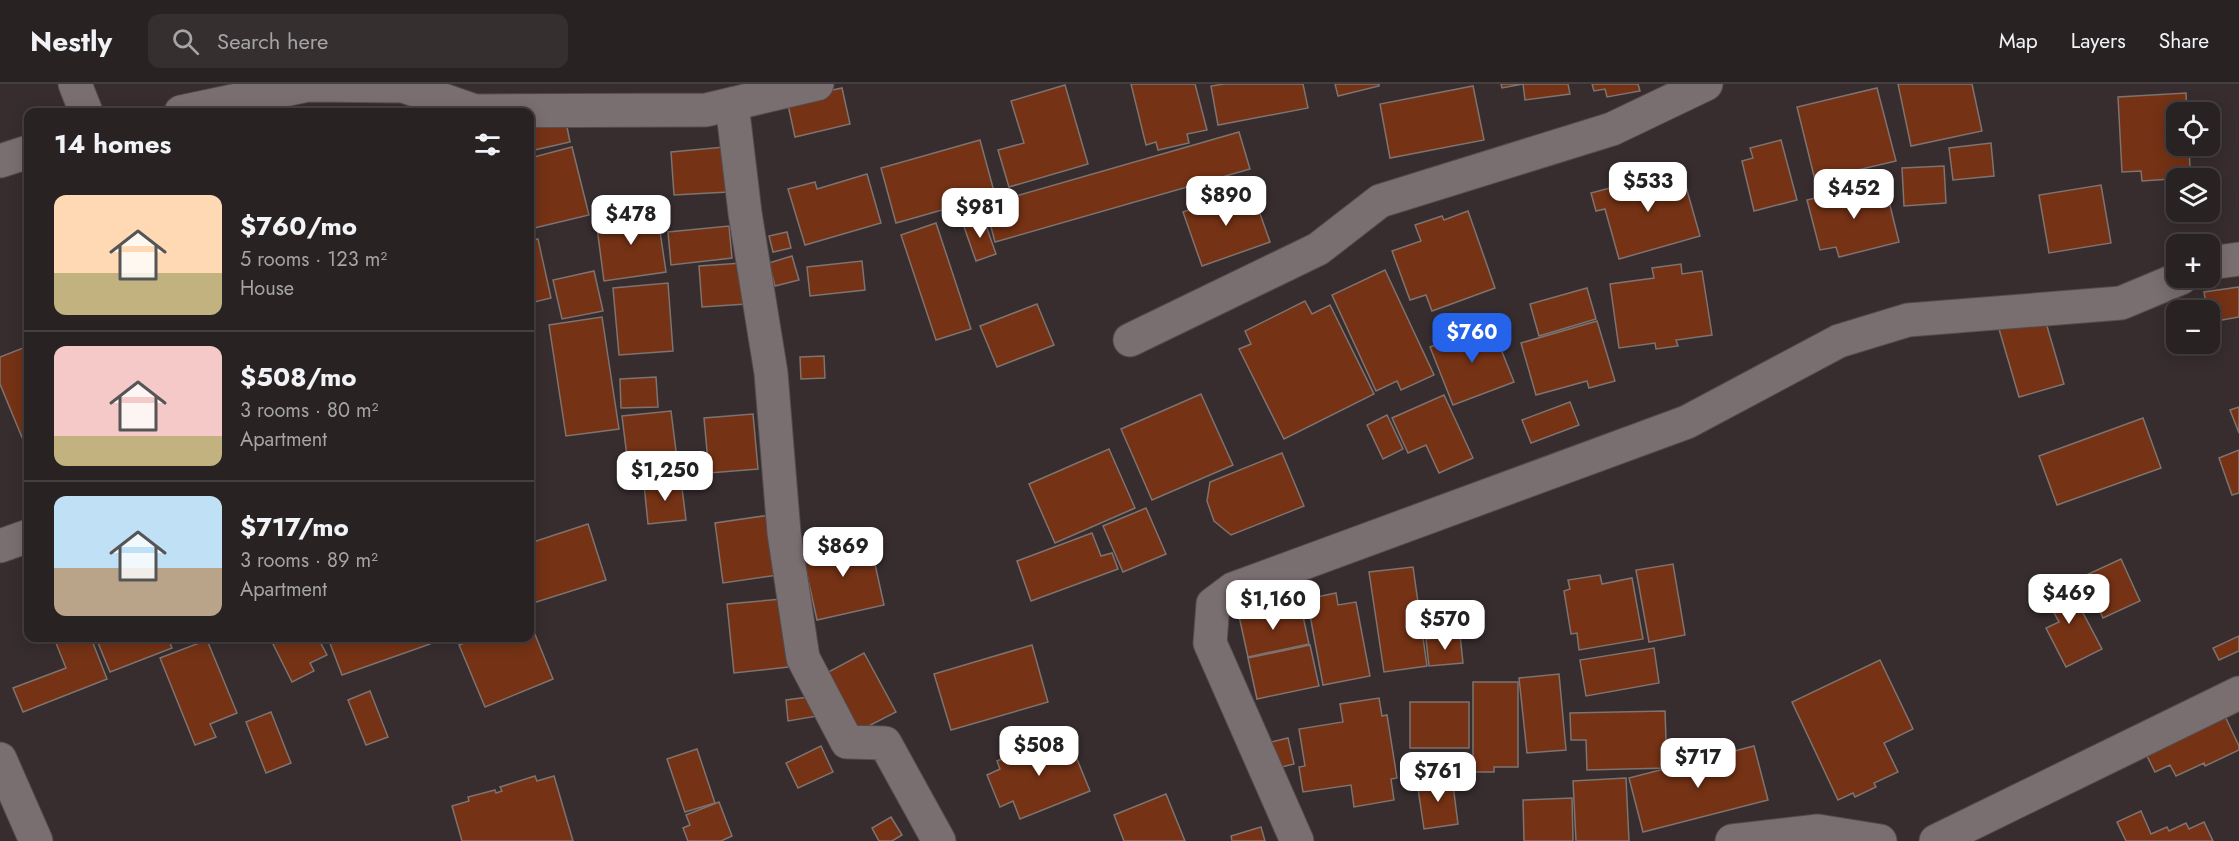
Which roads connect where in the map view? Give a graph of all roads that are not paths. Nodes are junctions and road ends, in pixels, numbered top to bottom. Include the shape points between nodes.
1 (75, 84) edge
2 (817, 84) edge
3 (1706, 84) edge
4 (732, 104) junction
5 (84, 108) edge
6 (200, 108) edge
7 (466, 108) edge
8 (534, 111) edge
9 (24, 153) edge
10 (0, 161) edge
11 (2239, 259) edge
12 (2220, 262) edge
13 (2166, 284) edge
14 (1130, 340) dead end
15 (24, 537) edge
16 (0, 546) edge
17 (2239, 693) edge
18 (0, 759) edge
19 (36, 841) edge
20 (939, 841) edge
21 (1297, 841) edge
22 (1732, 841) edge
23 (1880, 841) edge
24 (1936, 841) edge

1 - 5 street
2 - 4 street
3 - 14 street via 1612,129 1380,201 1318,249
4 - 8 street via 706,110
4 - 20 street via 771,374 784,533 803,658 847,742 885,743
6 - 7 street via 308,85 403,86
9 - 10 street
11 - 12 street
13 - 21 street via 2121,303 1908,320 1839,341 1687,422 1233,590 1213,604 1210,643
15 - 16 street
17 - 24 street
18 - 19 street
22 - 23 street via 1818,831

